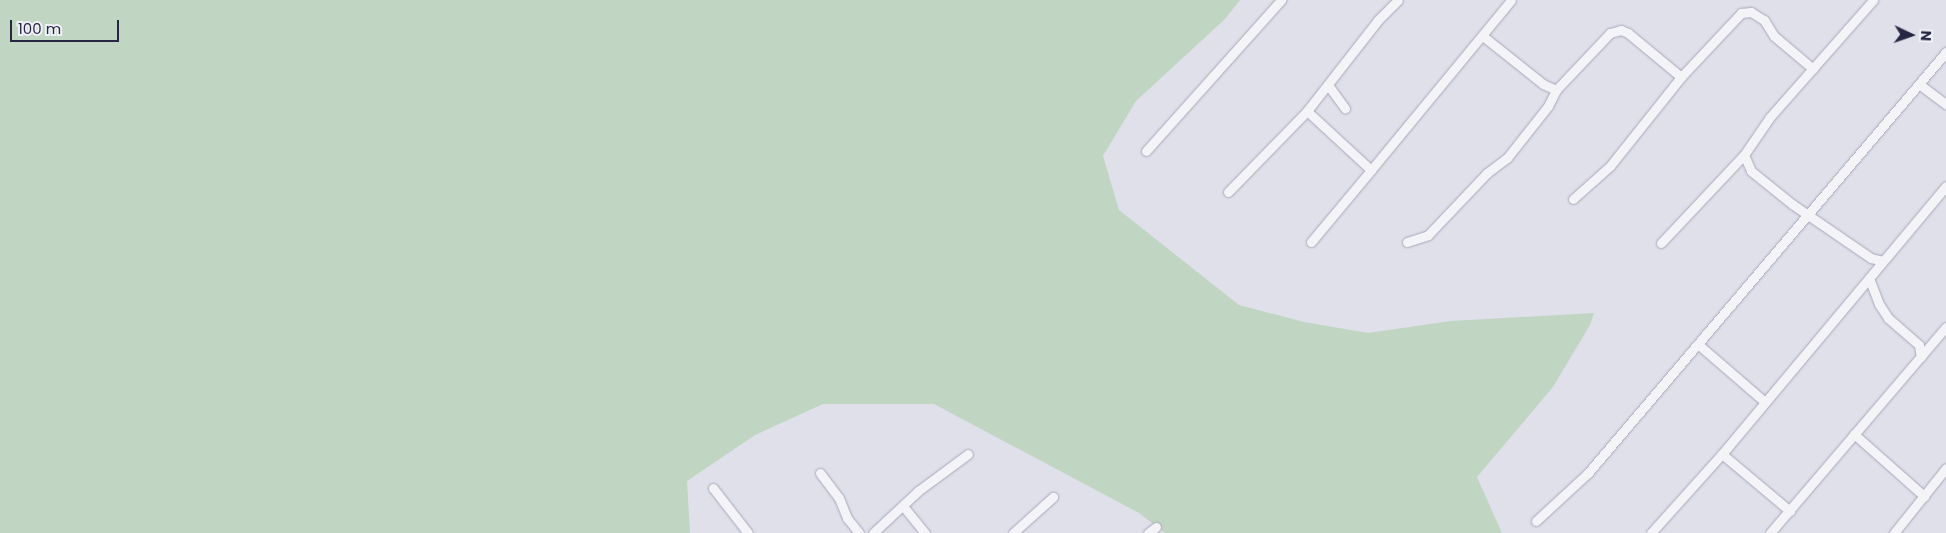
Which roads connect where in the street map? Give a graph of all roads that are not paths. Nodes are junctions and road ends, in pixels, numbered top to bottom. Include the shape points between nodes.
1 (1281, 0) edge
2 (1398, 0) edge
3 (1512, 0) edge
4 (1873, 0) edge
5 (1484, 37) junction
6 (1946, 52) edge
7 (1813, 69) junction
8 (1682, 77) junction
9 (1328, 84) junction
10 (1919, 84) junction
11 (1556, 90) junction
12 (1946, 104) edge
13 (1345, 108) dead end
14 (1307, 111) junction
15 (1146, 151) dead end
16 (1744, 155) junction
17 (1371, 170) junction
18 (1946, 186) edge
19 (1228, 192) dead end
20 (1573, 199) dead end
21 (1808, 215) junction
22 (1311, 242) dead end
23 (1407, 242) dead end
24 (1661, 243) dead end
25 (1883, 261) junction
26 (1869, 278) junction
27 (1946, 327) edge
28 (1699, 345) junction
29 (1919, 345) junction
30 (1930, 346) junction
31 (1920, 357) junction
32 (1765, 402) junction
33 (1854, 434) junction
34 (968, 454) dead end
35 (1722, 454) junction
36 (1946, 468) edge
37 (820, 473) dead end
38 (712, 488) dead end
39 (1924, 496) junction
40 (1053, 497) dead end
41 (903, 506) junction
42 (1790, 511) junction
43 (1536, 522) dead end
44 (1156, 527) dead end
45 (748, 533) edge
46 (859, 533) edge
47 (873, 533) edge
48 (925, 533) edge
49 (1013, 533) edge
50 (1148, 533) edge
51 (1651, 533) edge
52 (1770, 533) edge
53 (1894, 533) edge

1 - 15 street
2 - 9 street via 1378,20
3 - 5 street
4 - 7 street
5 - 11 street via 1543,84
5 - 17 street
6 - 10 street
7 - 8 street via 1774,36 1764,20 1746,11
7 - 16 street via 1770,117
8 - 11 street via 1628,33 1615,31
8 - 20 street via 1610,166
9 - 13 street
9 - 14 street via 1314,97
10 - 12 street
10 - 21 street
11 - 23 street via 1548,106 1507,158 1487,173 1428,235
14 - 17 street
14 - 19 street
16 - 21 street via 1751,170
16 - 24 street
17 - 22 street
18 - 25 street
21 - 25 street via 1872,258
21 - 28 street
25 - 26 street
26 - 29 street via 1874,296 1888,318
26 - 32 street
27 - 30 street
28 - 32 street
28 - 43 street via 1588,473
29 - 30 street
29 - 31 street
30 - 31 street
31 - 33 street
32 - 35 street
33 - 39 street
33 - 42 street
34 - 41 street
35 - 42 street
35 - 51 street
36 - 39 street
37 - 46 street
38 - 45 street
39 - 53 street
40 - 49 street
41 - 47 street
41 - 48 street
42 - 52 street
44 - 50 street

